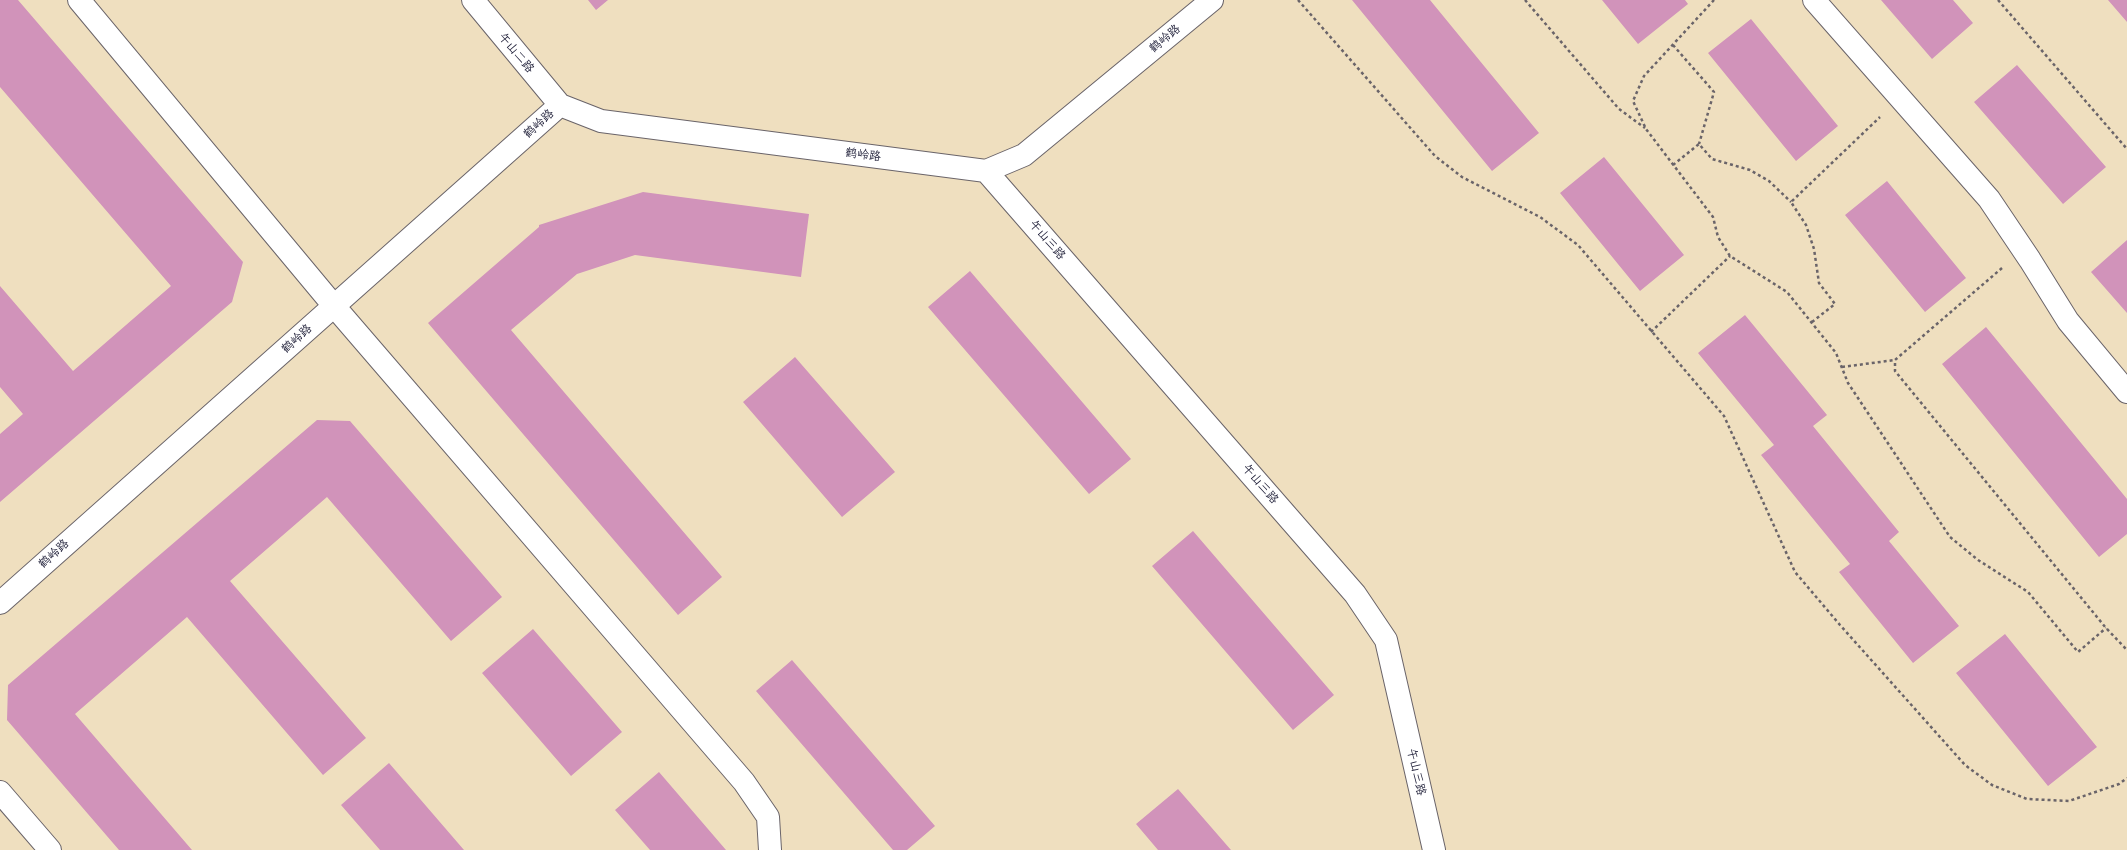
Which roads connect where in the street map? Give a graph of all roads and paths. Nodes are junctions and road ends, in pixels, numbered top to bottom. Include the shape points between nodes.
1 (79, 0) edge
2 (473, 0) edge
3 (1212, 0) edge
4 (1298, 0) edge
5 (1525, 0) edge
6 (1714, 0) edge
7 (1814, 0) edge
8 (1998, 0) edge
9 (1673, 45) junction
10 (1901, 97) junction
11 (560, 105) junction
12 (1646, 129) junction
13 (1699, 144) junction
14 (2127, 149) edge
15 (1673, 165) junction
16 (986, 171) junction
17 (1791, 202) junction
18 (2023, 250) junction
19 (1730, 256) junction
20 (334, 306) junction
21 (1812, 322) junction
22 (1651, 332) junction
23 (1895, 360) junction
24 (1842, 367) junction
25 (2127, 392) edge
26 (0, 603) edge
27 (2106, 628) junction
28 (2127, 650) edge
29 (2127, 778) edge
30 (0, 792) edge
31 (50, 850) edge
32 (770, 850) edge
33 (1434, 850) edge

1 - 20 street
2 - 11 street, 午山二路
3 - 16 street, 鹤岭路 via 1024,155
4 - 22 path via 1435,156 1462,177 1540,217 1578,245
5 - 12 path via 1619,109
6 - 9 path
7 - 10 street
8 - 14 path
9 - 12 path via 1644,76 1632,101
9 - 13 path via 1714,92
10 - 17 path
10 - 18 street via 1989,199
11 - 16 street, 鹤岭路 via 601,121
11 - 20 street, 鹤岭路
12 - 15 path
13 - 15 path
13 - 17 path via 1712,159 1750,170 1769,181
15 - 19 path via 1713,217 1718,237
16 - 33 street, 午山三路 via 1359,600 1386,640
17 - 21 path via 1806,225 1814,249 1819,283 1835,304
18 - 23 path
18 - 25 street via 2068,321
19 - 21 path via 1787,292
19 - 22 path
20 - 26 street, 鹤岭路
20 - 32 street via 744,782 768,817
21 - 24 path via 1836,353
22 - 29 path via 1724,416 1795,572 1966,765 1992,785 2027,799 2069,801 2120,784
23 - 24 path
23 - 27 path via 1895,371
24 - 27 path via 1848,383 1950,537 1978,560 2028,592 2078,652
27 - 28 path
30 - 31 street

